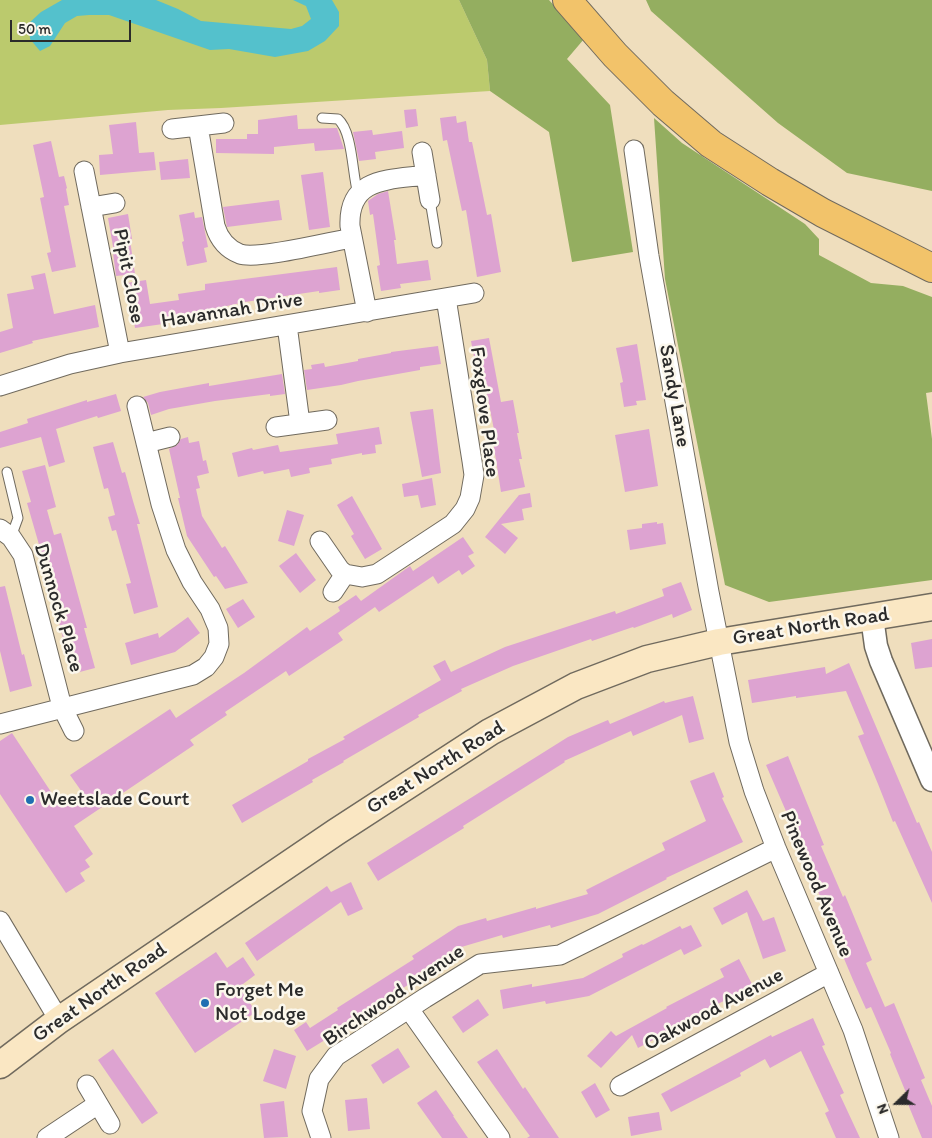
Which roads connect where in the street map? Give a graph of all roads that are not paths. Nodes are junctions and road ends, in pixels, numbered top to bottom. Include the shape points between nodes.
1 (567, 0) edge
2 (322, 118) dead end
3 (224, 123) dead end
4 (198, 126) junction
5 (172, 129) dead end
6 (634, 150) dead end
7 (422, 152) dead end
8 (84, 171) dead end
9 (426, 175) junction
10 (358, 194) junction
11 (430, 200) joint
12 (115, 202) dead end
13 (91, 207) junction
14 (352, 238) junction
15 (437, 243) dead end
16 (932, 268) edge
17 (474, 293) dead end
18 (446, 298) junction
19 (367, 312) junction
20 (287, 325) junction
21 (120, 353) junction
22 (0, 386) edge
23 (137, 406) dead end
24 (327, 420) dead end
25 (300, 423) junction
26 (276, 427) dead end
27 (170, 437) dead end
28 (146, 443) junction
29 (7, 472) dead end
30 (6, 533) edge
31 (320, 540) dead end
32 (345, 574) junction
33 (333, 592) dead end
34 (932, 607) edge
35 (872, 617) junction
36 (719, 642) junction
37 (62, 707) junction
38 (0, 724) edge
39 (74, 731) dead end
40 (932, 780) edge
41 (776, 848) junction
42 (0, 921) edge
43 (829, 973) junction
44 (409, 1009) junction
45 (59, 1020) junction
46 (0, 1065) edge
47 (87, 1085) dead end
48 (620, 1086) dead end
49 (98, 1104) junction
50 (110, 1124) dead end
51 (46, 1138) edge
52 (321, 1138) edge
53 (500, 1138) edge
54 (889, 1138) edge

1 - 16 main road via 663,103 712,144 823,213
2 - 10 lane via 338,119 345,128
3 - 4 street
4 - 5 street
4 - 14 street via 215,226 227,246 240,254 257,255
6 - 36 street, Sandy Lane via 649,256
7 - 9 street
8 - 13 street, Pipit Close
9 - 10 street via 375,183
9 - 11 street
10 - 14 street via 350,212
11 - 15 lane
12 - 13 street, Pipit Close
13 - 21 street, Pipit Close
14 - 19 street
17 - 18 street, Havannah Drive
18 - 19 street, Havannah Drive
18 - 32 street, Foxglove Place via 474,474 470,498 453,524 384,571 369,577
19 - 20 street, Havannah Drive
20 - 21 street, Havannah Drive
20 - 25 street
21 - 22 street, Havannah Drive via 70,364
23 - 28 street, Dunnock Place
24 - 25 street
25 - 26 street
27 - 28 street
28 - 37 street, Dunnock Place via 176,550 187,574 216,619 217,650 210,663 193,675
29 - 30 lane via 18,518
30 - 37 street, Dunnock Place via 24,555
31 - 32 street
32 - 33 street
34 - 35 main road, Great North Road
35 - 36 main road, Great North Road
35 - 40 street via 881,661
36 - 41 street, Pinewood Avenue via 740,742 754,791
36 - 45 main road, Great North Road via 647,659 576,686 490,732 319,843
37 - 38 street, Dunnock Place
37 - 39 street
41 - 43 street, Pinewood Avenue
41 - 44 street, Birchwood Avenue via 560,955 480,964
42 - 45 street
43 - 48 street, Oakwood Avenue
43 - 54 street, Pinewood Avenue via 853,1030
44 - 52 street, Birchwood Avenue via 336,1056 319,1079 312,1111
44 - 53 street
45 - 46 main road, Great North Road
47 - 49 street
49 - 50 street
49 - 51 street

